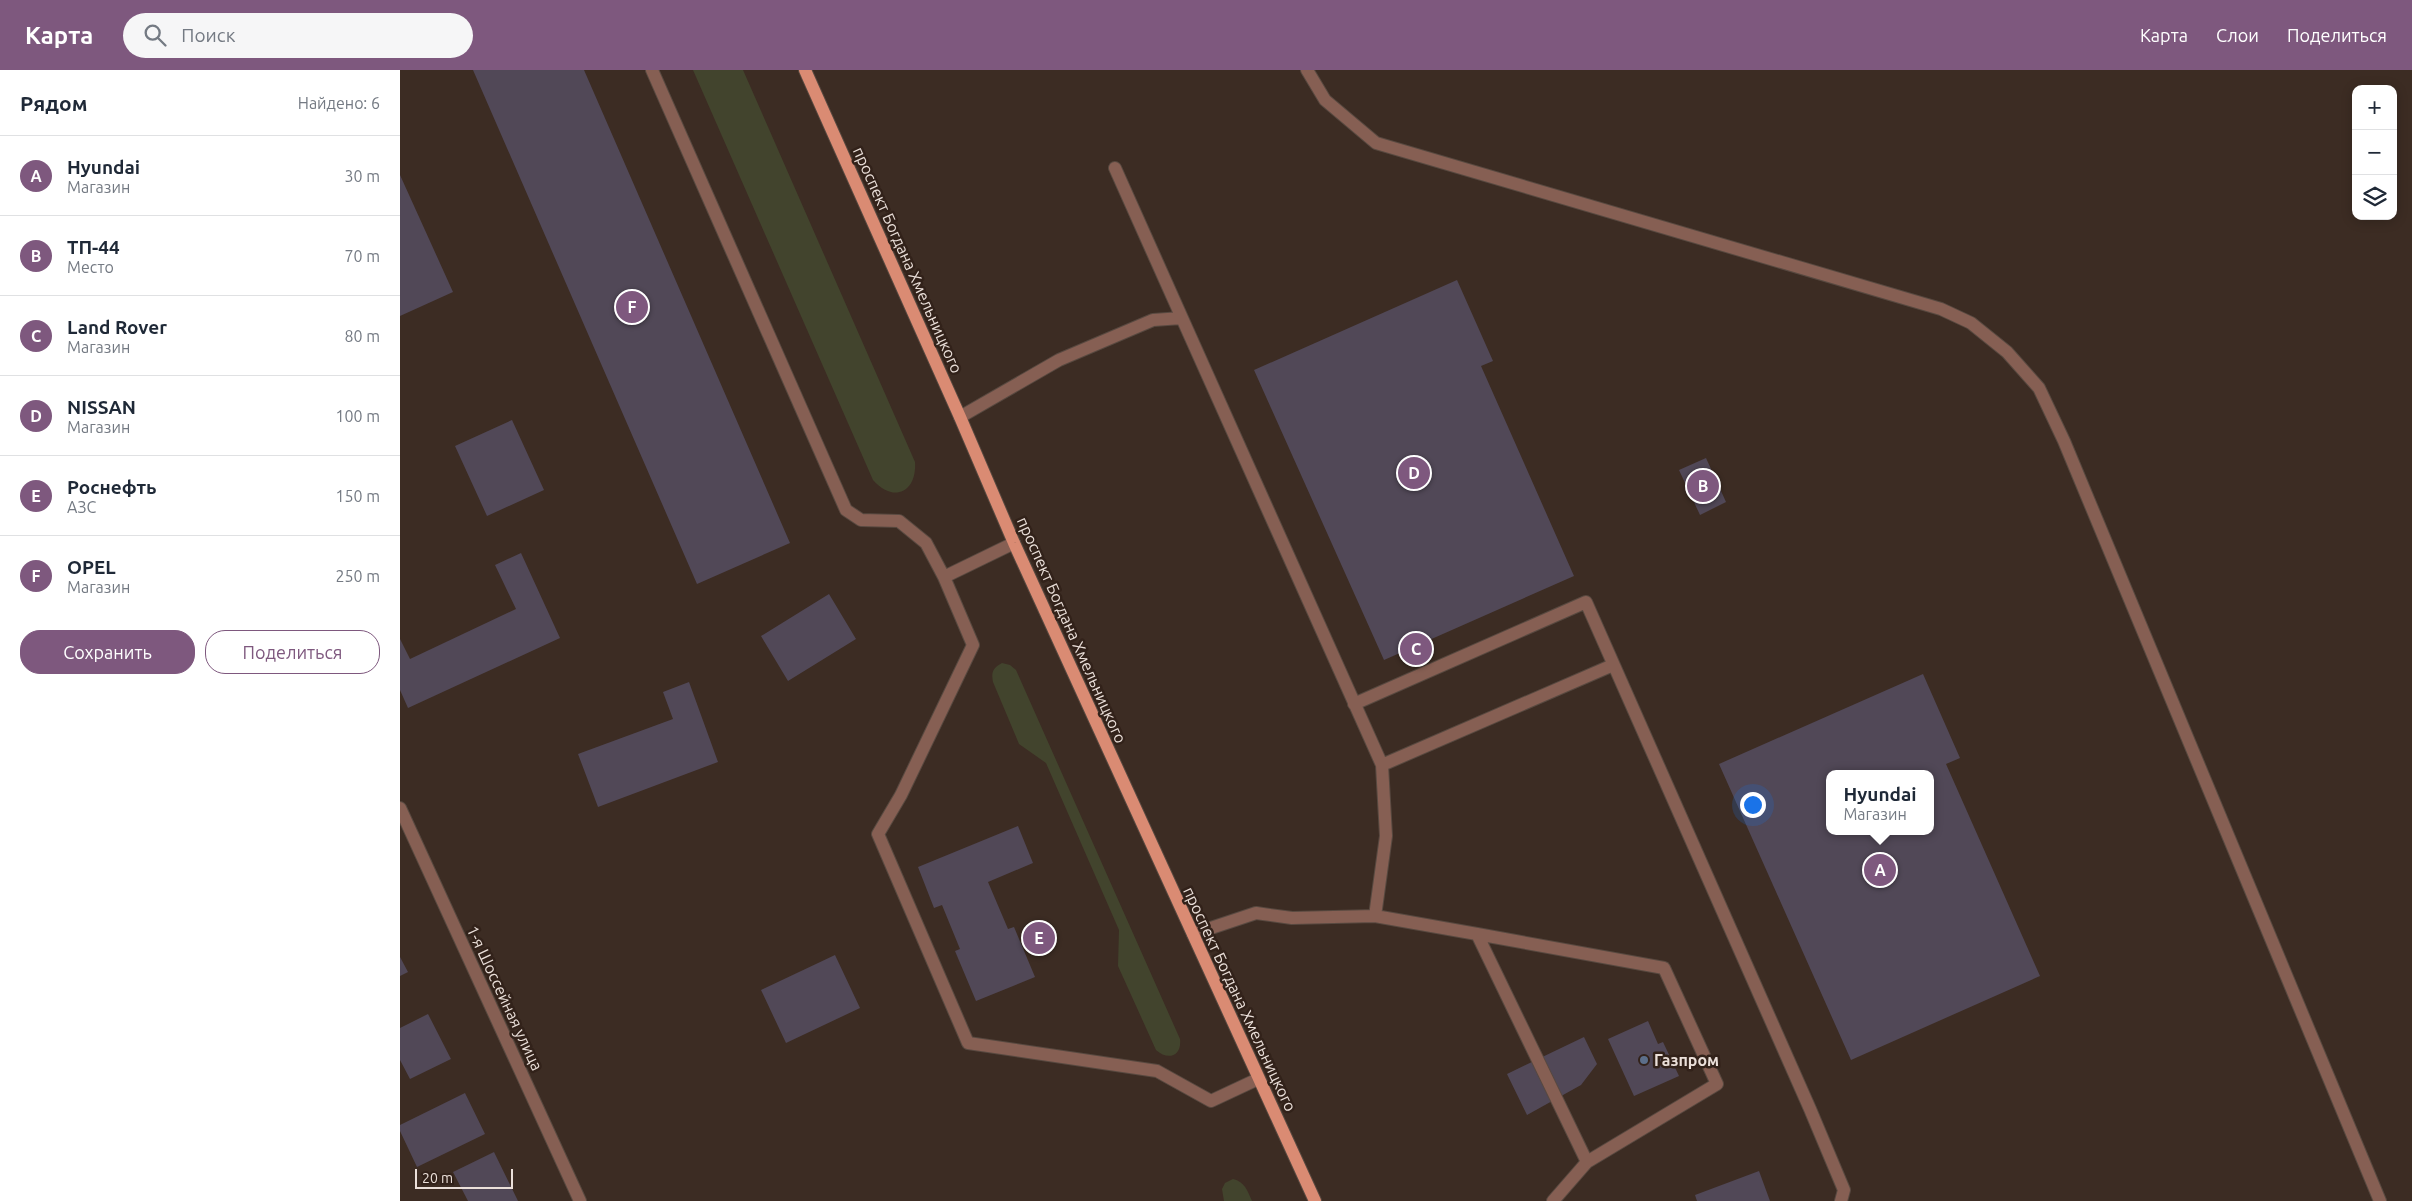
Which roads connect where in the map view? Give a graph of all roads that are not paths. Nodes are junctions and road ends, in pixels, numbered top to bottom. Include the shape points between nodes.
1 (652, 70) edge
2 (806, 70) edge
3 (1307, 70) edge
4 (1115, 168) dead end
5 (1182, 318) junction
6 (960, 417) junction
7 (1014, 543) junction
8 (944, 577) junction
9 (1613, 665) junction
10 (1354, 704) junction
11 (1382, 765) junction
12 (400, 808) edge
13 (1375, 916) junction
14 (1192, 934) junction
15 (1477, 934) junction
16 (1258, 1079) junction
17 (1587, 1162) junction
18 (580, 1201) edge
19 (1315, 1201) edge
20 (1553, 1201) edge
21 (1841, 1201) edge
22 (2380, 1201) edge

1 - 8 street via 846,510 861,520 899,521 926,543
2 - 6 main road, проспект Богдана Хмельницкого
3 - 22 street via 1325,100 1376,144 1941,309 1971,323 2007,352 2039,388 2064,441
4 - 5 street
5 - 6 street via 1153,320 1059,360
5 - 10 street
6 - 7 main road, проспект Богдана Хмельницкого
7 - 8 street
7 - 14 main road, проспект Богдана Хмельницкого
8 - 16 street via 973,645 901,795 878,834 968,1043 1157,1071 1212,1101
9 - 10 street via 1586,602
9 - 11 street
9 - 21 street via 1810,1108 1844,1190
10 - 11 street
11 - 13 street via 1386,836
12 - 18 street, 1-я Шоссейная улица
13 - 14 street via 1292,918 1256,913
13 - 15 street
14 - 16 main road, проспект Богдана Хмельницкого
15 - 17 street
15 - 17 street via 1664,968 1717,1084
16 - 19 main road, проспект Богдана Хмельницкого
17 - 20 street

